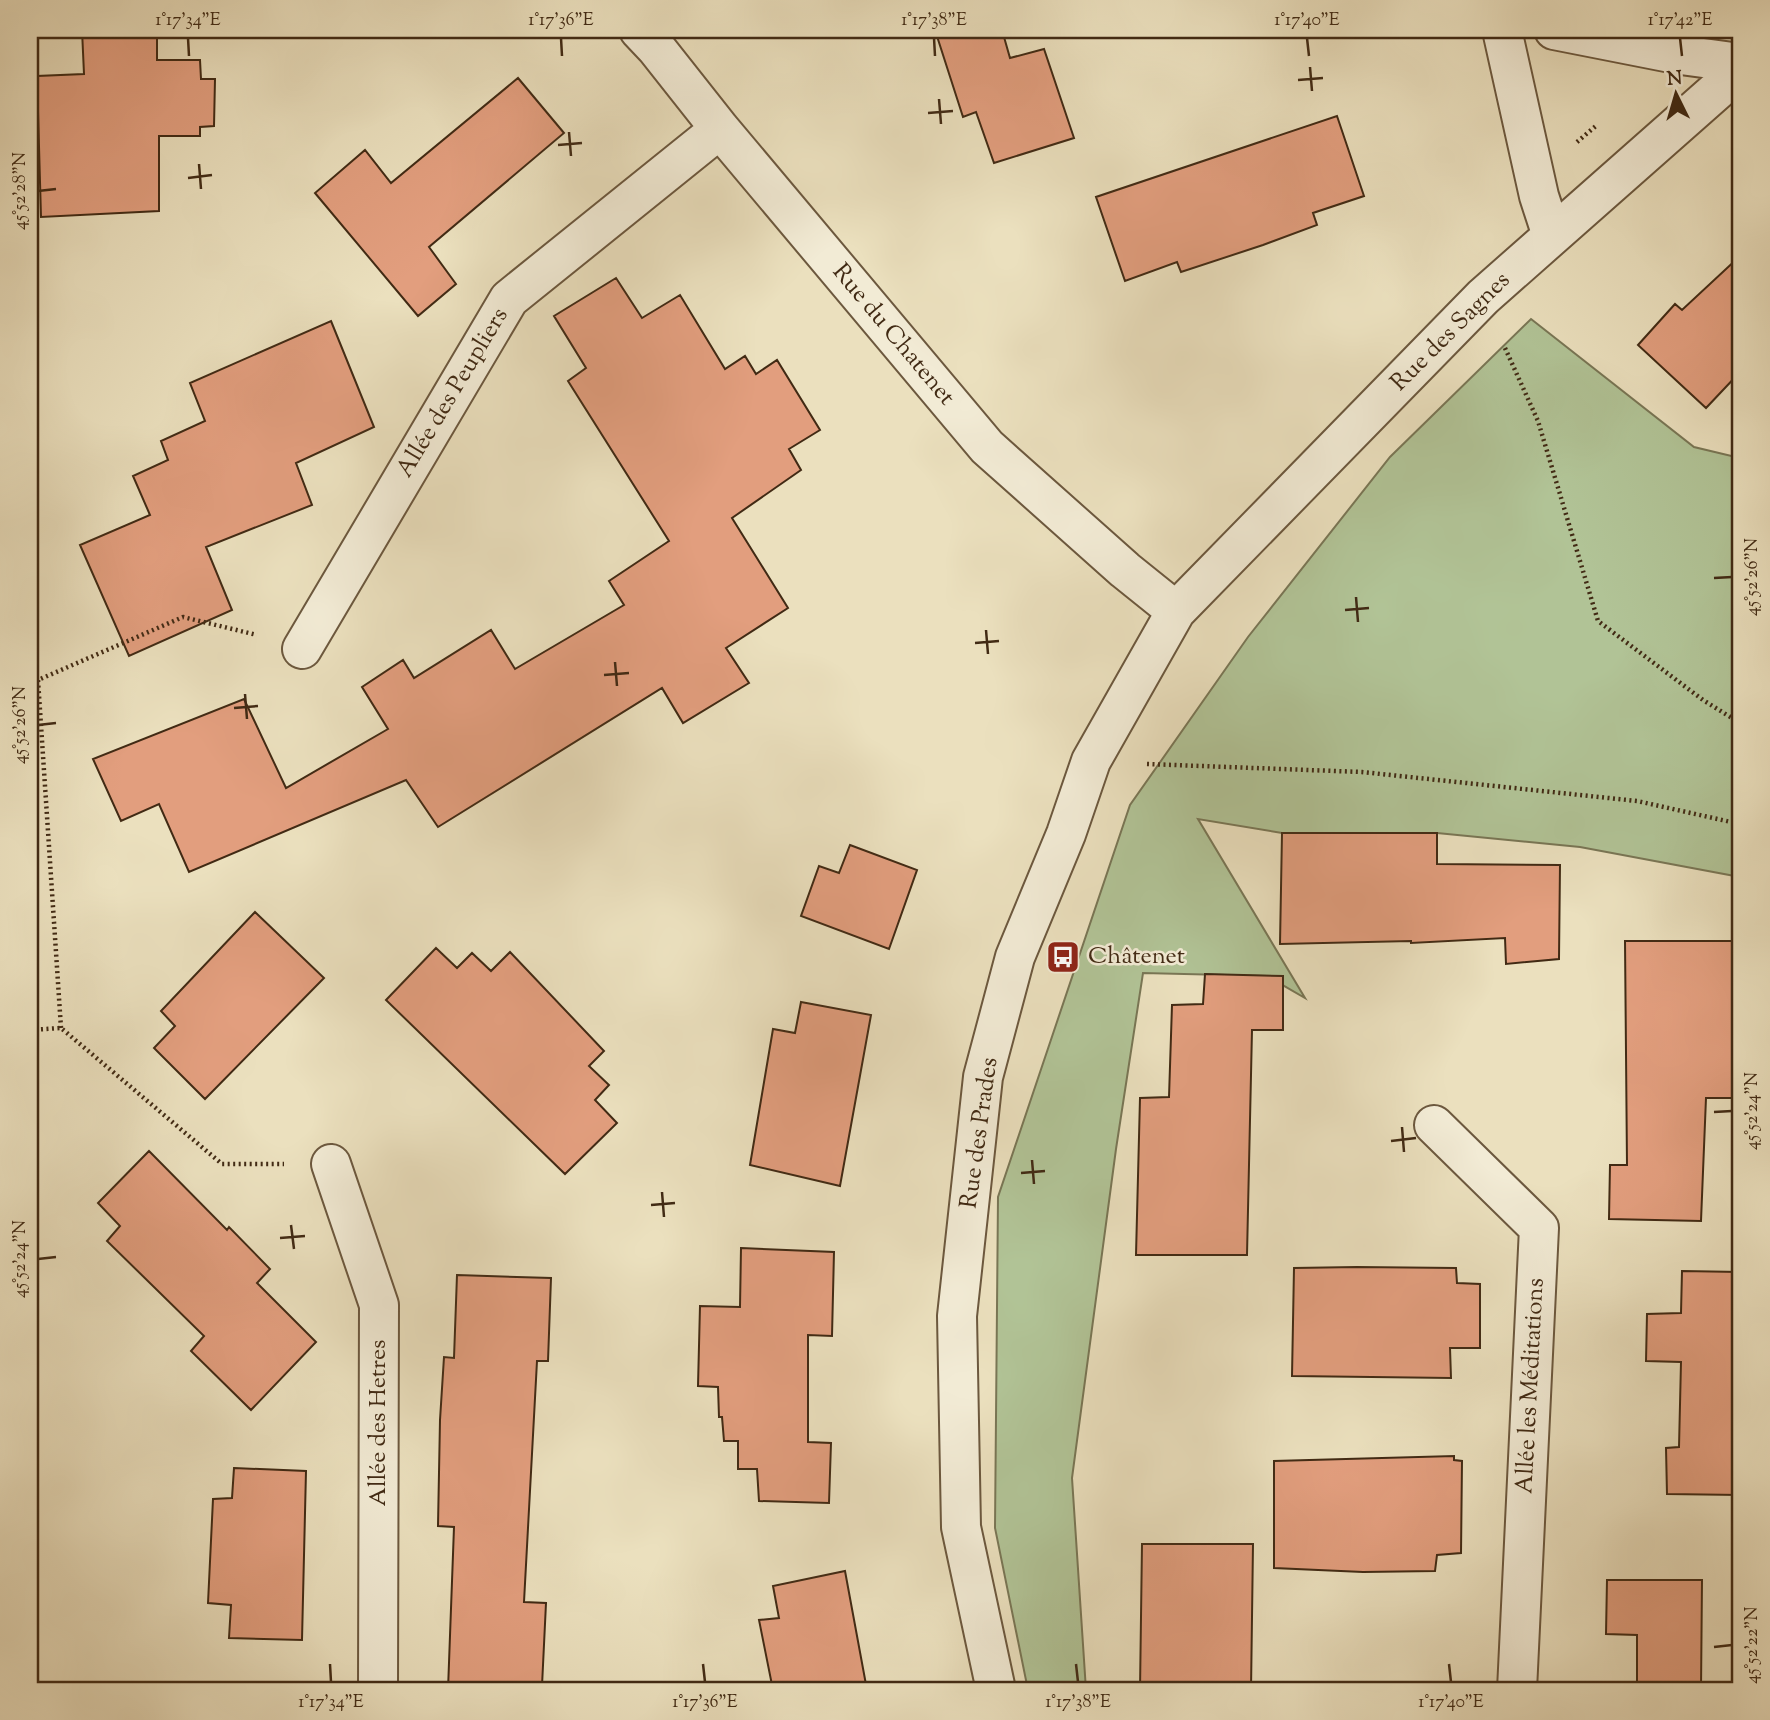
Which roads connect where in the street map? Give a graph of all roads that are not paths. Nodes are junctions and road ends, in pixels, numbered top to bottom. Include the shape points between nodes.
1 (639, 30) edge
2 (1502, 30) edge
3 (1554, 30) edge
4 (1740, 63) edge
5 (1740, 69) edge
6 (720, 130) junction
7 (1552, 236) junction
8 (1176, 611) junction
9 (303, 648) road end
10 (1434, 1125) dead end
11 (331, 1164) road end
12 (378, 1690) edge
13 (996, 1690) edge
14 (1517, 1690) edge

1 - 6 street, Rue du Chatenet
2 - 7 street
3 - 4 street
5 - 7 street, Rue des Sagnes
6 - 8 street, Rue du Chatenet via 986,446
6 - 9 street, Allée des Peupliers via 509,299
7 - 8 street, Rue des Sagnes via 1483,297
8 - 13 street, Rue des Prades via 1091,761 1015,957 983,1077 957,1316 961,1527
10 - 14 street, Allée les Méditations via 1539,1228
11 - 12 street, Allée des Hetres via 379,1306

